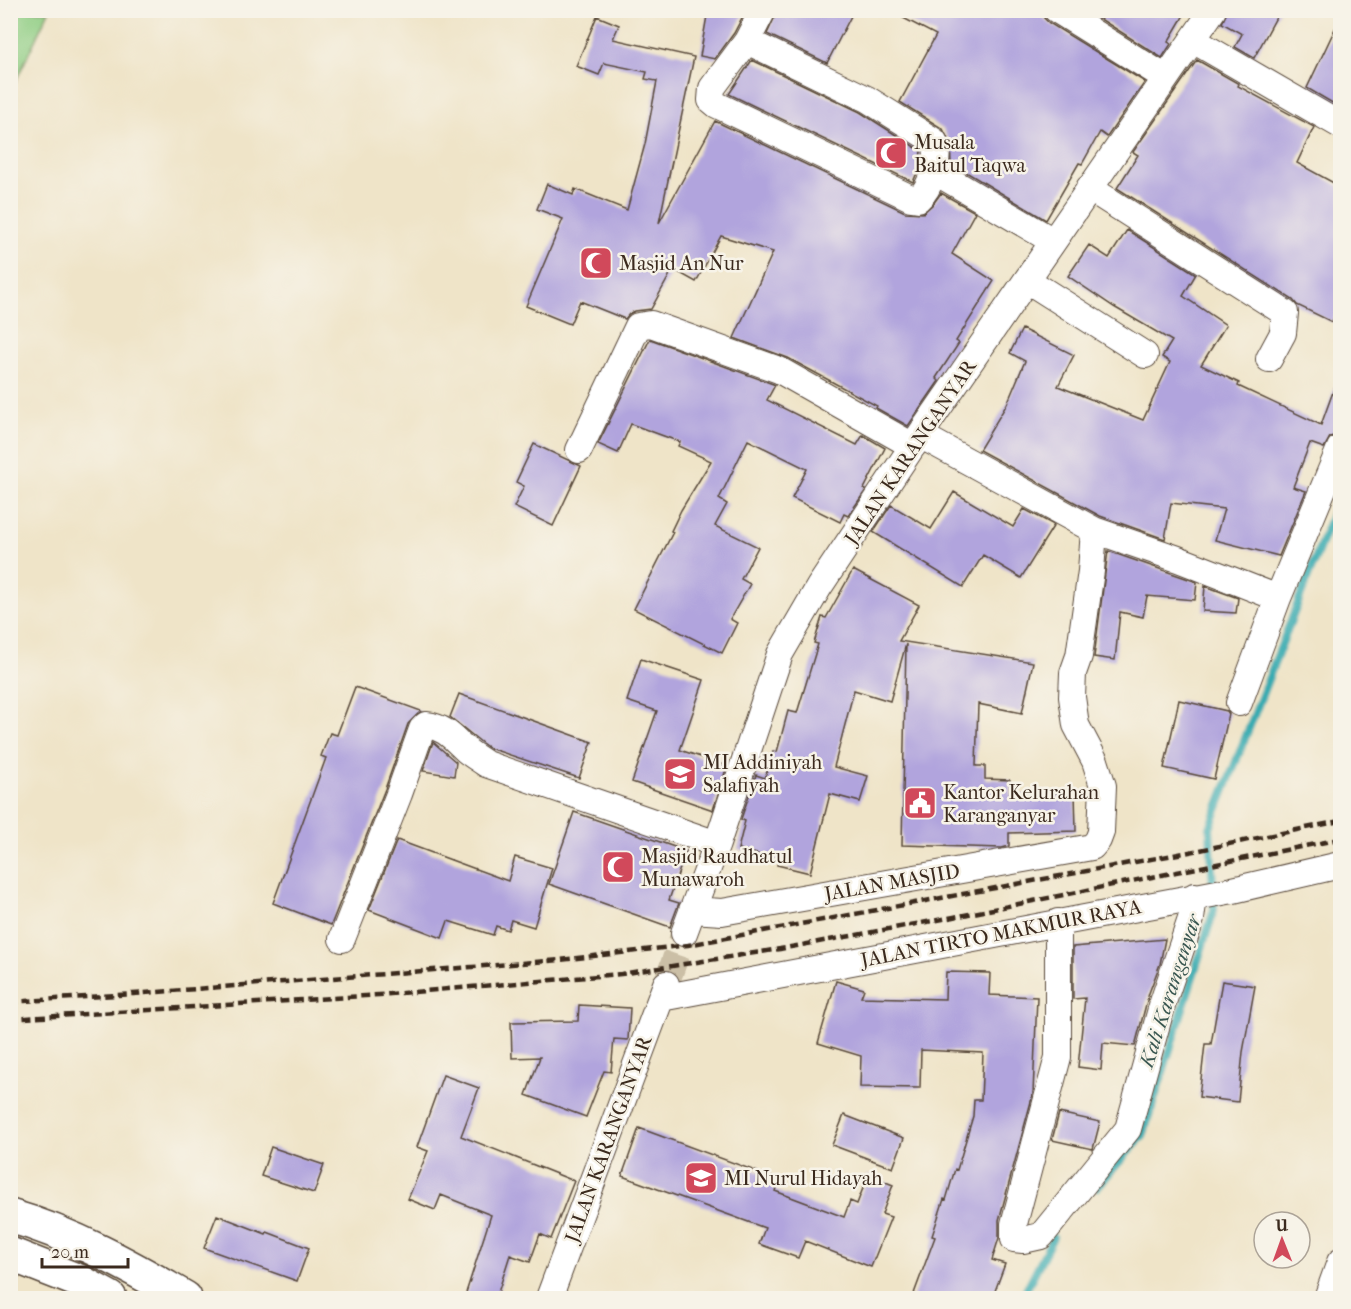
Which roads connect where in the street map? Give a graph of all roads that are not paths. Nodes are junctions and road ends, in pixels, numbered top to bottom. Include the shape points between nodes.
1 (763, 10) edge
2 (1057, 10) edge
3 (1213, 10) edge
4 (1193, 40) junction
5 (747, 41) junction
6 (1166, 78) junction
7 (1341, 125) edge
8 (934, 171) junction
9 (1089, 188) junction
10 (1053, 241) junction
11 (1027, 280) junction
12 (1146, 355) dead end
13 (1269, 359) dead end
14 (917, 440) junction
15 (1341, 448) edge
16 (579, 450) dead end
17 (1094, 530) junction
18 (1278, 598) junction
19 (1239, 703) dead end
20 (717, 844) junction
21 (1341, 865) edge
22 (1198, 896) junction
23 (688, 922) joint
24 (1058, 922) junction
25 (342, 939) dead end
26 (664, 988) joint
27 (10, 1216) edge
28 (10, 1254) edge
29 (1341, 1262) edge
30 (110, 1299) edge
31 (186, 1299) edge
32 (549, 1299) edge
33 (1327, 1299) edge

1 - 5 street
2 - 6 street
3 - 4 street, JALAN KARANGANYAR
4 - 6 street, JALAN KARANGANYAR
4 - 7 street
5 - 8 street via 867,99 934,141 938,149
5 - 8 street via 712,88 711,100 717,105 911,198 922,195
6 - 9 street, JALAN KARANGANYAR
8 - 10 street
9 - 10 street, JALAN KARANGANYAR
9 - 13 street via 1285,313 1283,333
10 - 11 street, JALAN KARANGANYAR
11 - 12 street
11 - 14 street, JALAN KARANGANYAR
14 - 16 street via 779,370 651,324 638,326
14 - 17 street
14 - 20 street, JALAN KARANGANYAR via 819,587 780,654
15 - 18 street
17 - 18 street
17 - 23 street, JALAN MASJID via 1072,697 1076,725 1103,786 1101,832 1092,847 722,912
18 - 19 street
20 - 23 street, JALAN KARANGANYAR
20 - 25 street via 486,764 450,733 426,725
21 - 22 street, JALAN TIRTO MAKMUR RAYA
22 - 24 street, JALAN TIRTO MAKMUR RAYA
22 - 24 street via 1163,1002 1128,1129 1041,1236 1014,1239 1014,1224 1058,1057
24 - 26 street, JALAN TIRTO MAKMUR RAYA
26 - 32 street, JALAN KARANGANYAR
27 - 31 highway via 36,1223 119,1260
28 - 30 highway via 79,1281
29 - 33 street

